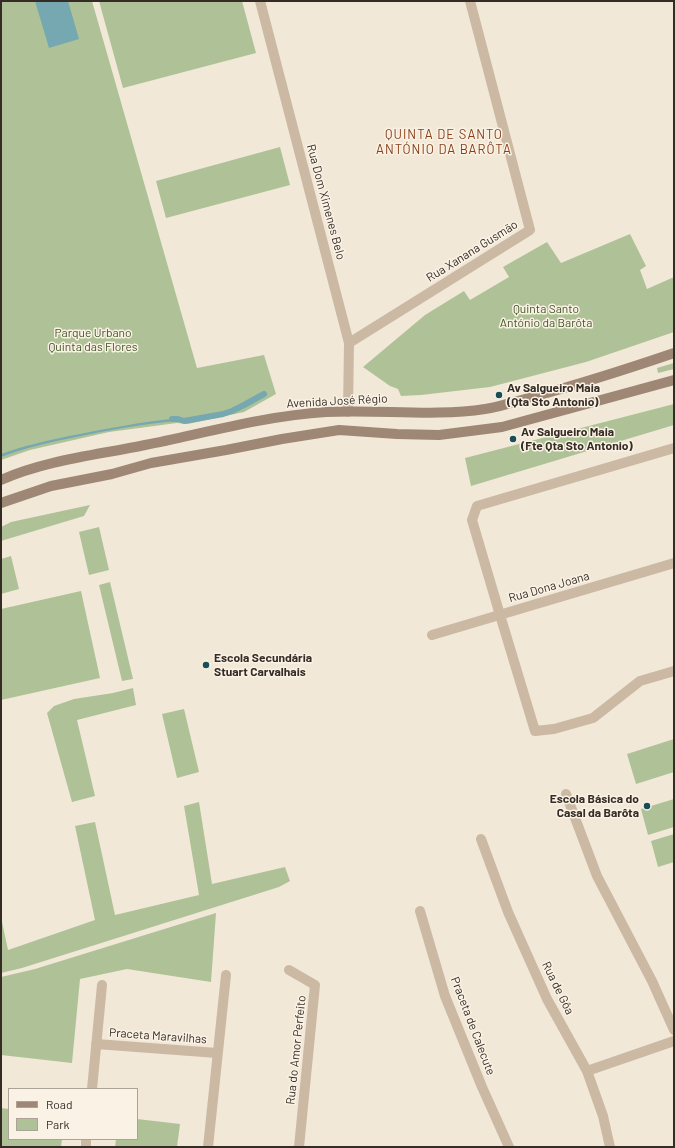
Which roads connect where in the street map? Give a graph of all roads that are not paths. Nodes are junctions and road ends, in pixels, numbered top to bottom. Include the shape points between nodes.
1 (260, 1) edge
2 (470, 1) edge
3 (350, 342) junction
4 (674, 353) edge
5 (674, 380) edge
6 (348, 412) junction
7 (674, 448) edge
8 (1, 480) edge
9 (1, 502) edge
10 (674, 563) edge
11 (500, 615) junction
12 (432, 635) dead end
13 (674, 671) edge
14 (566, 794) dead end
15 (481, 839) dead end
16 (420, 911) dead end
17 (289, 970) dead end
18 (226, 975) dead end
19 (102, 985) dead end
20 (674, 1030) edge
21 (674, 1041) edge
22 (96, 1044) junction
23 (217, 1053) junction
24 (587, 1071) junction
25 (92, 1088) edge
26 (208, 1147) edge
27 (299, 1147) edge
28 (509, 1147) edge
29 (610, 1147) edge

1 - 3 street, Rua Dom Ximenes Belo
2 - 3 street, Rua Xanana Gusmão via 530,230
3 - 6 street, Rua Dom Ximenes Belo
4 - 6 street, Avenida José Régio via 558,390 486,409 451,412
5 - 9 street via 502,428 439,435 339,430 151,463 51,486
6 - 8 street, Avenida José Régio via 283,416 225,427 51,464
7 - 11 street via 477,506 472,520
10 - 11 street, Rua Dona Joana
11 - 12 street, Rua Dona Joana
11 - 13 street via 535,731 554,729 593,718 640,681
14 - 20 street via 597,876 652,981
15 - 24 street, Rua de Gôa via 508,912 547,999
16 - 28 street, Praceta de Calecute via 445,996
17 - 27 street, Rua do Amor Perfeito via 315,985
18 - 23 street, Praceta Maravilhas
19 - 22 street
21 - 24 street
22 - 23 street, Praceta Maravilhas
22 - 25 street
23 - 26 street, Praceta Maravilhas
24 - 29 street, Rua de Gôa via 603,1116

